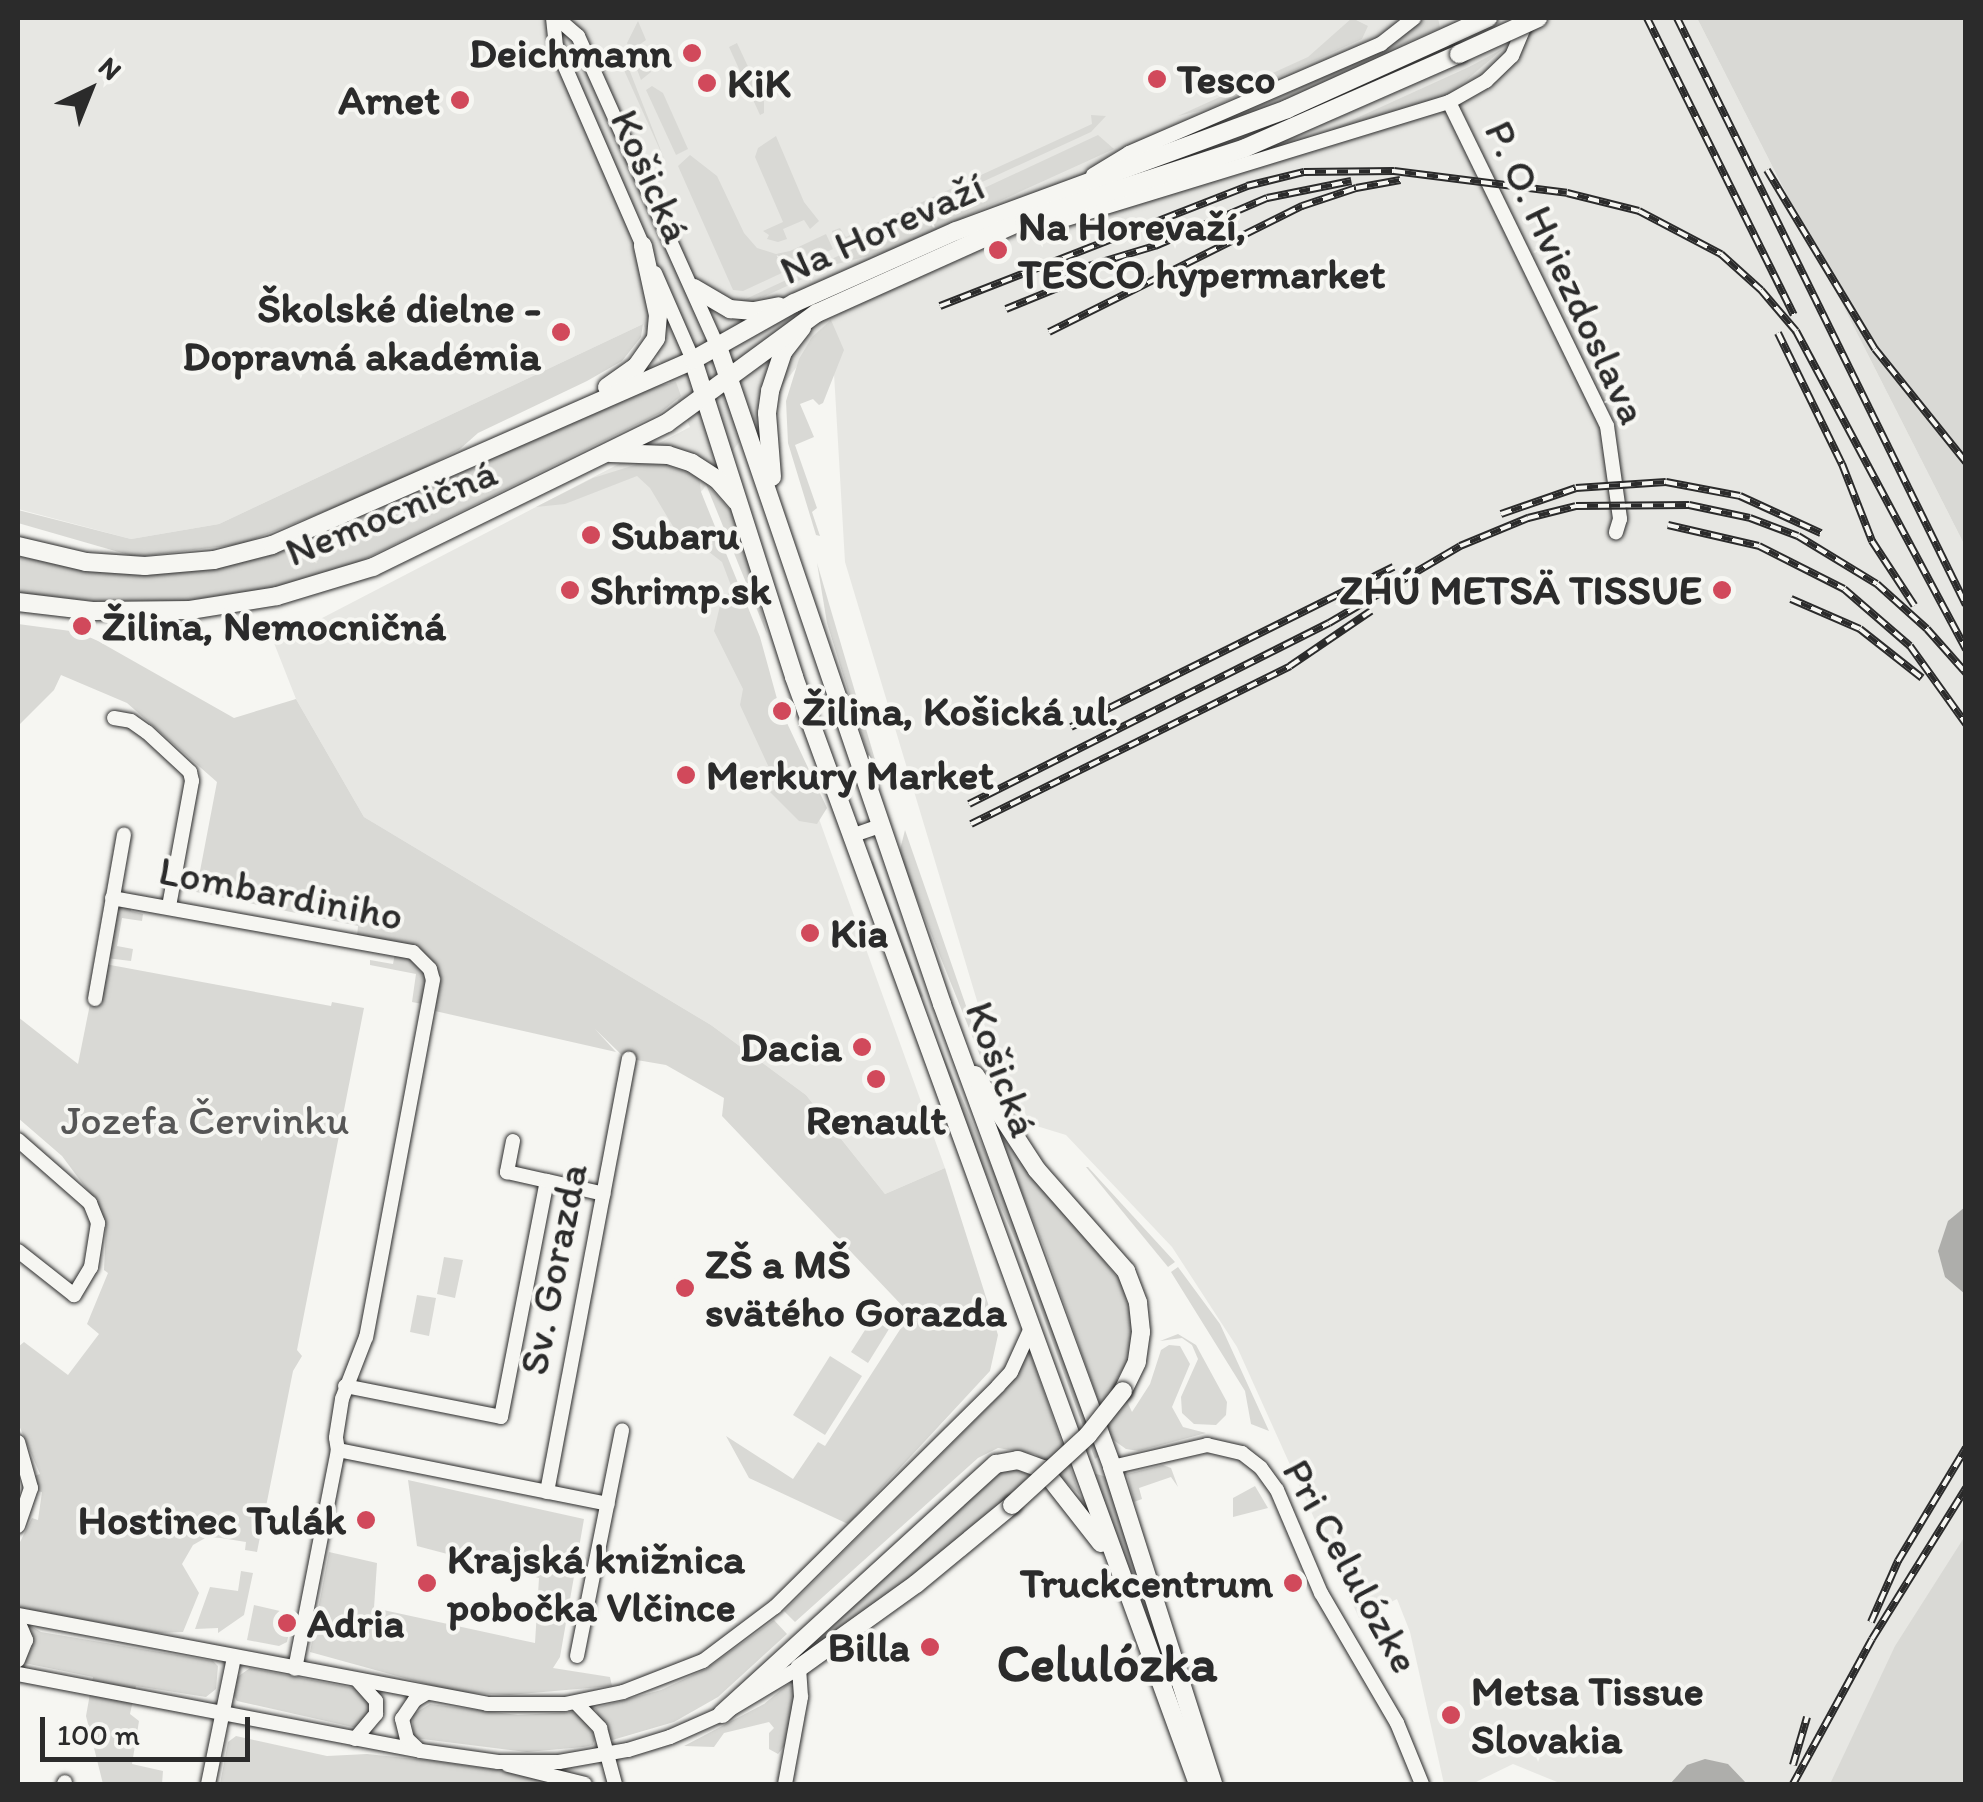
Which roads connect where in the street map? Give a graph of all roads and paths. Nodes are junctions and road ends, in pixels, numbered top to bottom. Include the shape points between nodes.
1 (555, 18) edge
2 (1414, 18) edge
3 (1488, 18) edge
4 (1528, 18) edge
5 (1538, 18) edge
6 (1449, 102) junction
7 (1080, 183) junction
8 (1040, 214) junction
9 (643, 246) junction
10 (694, 288) junction
11 (794, 303) junction
12 (817, 314) junction
13 (718, 347) junction
14 (693, 360) junction
15 (729, 374) junction
16 (706, 393) junction
17 (578, 408) junction
18 (609, 453) junction
19 (775, 507) junction
20 (743, 511) junction
21 (1616, 532) dead end
22 (18, 546) edge
23 (18, 602) edge
24 (114, 718) dead end
25 (880, 826) junction
26 (124, 836) dead end
27 (851, 836) junction
28 (112, 898) junction
29 (169, 906) junction
30 (95, 999) dead end
31 (942, 1004) junction
32 (914, 1014) junction
33 (957, 1046) junction
34 (629, 1059) dead end
35 (18, 1140) edge
36 (513, 1141) dead end
37 (547, 1181) junction
38 (604, 1194) junction
39 (18, 1250) edge
40 (1030, 1328) junction
41 (345, 1386) junction
42 (622, 1430) dead end
43 (18, 1442) edge
44 (338, 1450) junction
45 (1074, 1453) junction
46 (1112, 1467) junction
47 (546, 1492) junction
48 (608, 1504) junction
49 (18, 1526) edge
50 (1116, 1564) junction
51 (18, 1618) edge
52 (578, 1656) dead end
53 (234, 1657) junction
54 (18, 1660) edge
55 (799, 1668) junction
56 (294, 1669) junction
57 (18, 1674) edge
58 (358, 1681) junction
59 (426, 1694) junction
60 (576, 1702) junction
61 (224, 1714) junction
62 (722, 1714) junction
63 (355, 1738) junction
64 (421, 1751) junction
65 (605, 1754) junction
66 (498, 1762) junction
67 (208, 1784) edge
68 (585, 1784) edge
69 (615, 1784) edge
70 (784, 1784) edge
71 (1198, 1784) edge
72 (1214, 1784) edge
73 (1422, 1784) edge

1 - 9 street, Košická via 556,46
1 - 10 street, Košická via 578,36
2 - 7 street, Na Horevaží via 1381,44 1129,154
3 - 7 main road, Na Horevaží via 1287,109
4 - 6 street, P. O. Hviezdoslava via 1512,56
5 - 8 main road, Na Horevaží, bridge via 1245,148
6 - 8 street, Na Horevaží via 1063,220
6 - 21 street, P. O. Hviezdoslava via 1607,426 1620,519
7 - 11 main road, Na Horevaží
8 - 12 main road, Na Horevaží
9 - 14 street, Košická
9 - 17 main road via 658,315 656,338 636,366
10 - 11 main road via 742,311
10 - 13 street, Košická
11 - 13 main road, Na Horevaží
12 - 15 main road, Na Horevaží
12 - 19 main road, Na Horevaží via 783,352 770,391
13 - 14 main road, Na Horevaží
13 - 15 main road, Košická
14 - 16 main road, Košická
14 - 17 main road, Nemocničná
15 - 16 main road, Na Horevaží
15 - 19 main road, Košická
16 - 18 main road, Nemocničná
16 - 20 main road, Košická
17 - 22 main road, Nemocničná via 346,516 251,552 145,566 86,562
18 - 20 main road via 692,462 717,479
18 - 23 main road, Nemocničná via 418,548 277,596 142,612
19 - 25 main road, Košická
20 - 27 main road, Košická
24 - 29 street via 147,732 182,761 192,781
25 - 27 street
25 - 31 main road, Košická
26 - 28 street
27 - 32 main road, Košická
28 - 29 street, Lombardiniho
28 - 30 street
29 - 41 street, Lombardiniho via 413,952 430,969 434,990 366,1338
31 - 32 street
31 - 33 main road, Košická
32 - 40 main road, Košická
33 - 46 main road, Košická
33 - 55 main road, bridge via 1037,1170 1126,1271 1138,1304 1137,1362 1088,1435 1012,1506
34 - 38 street, Sv. Gorazda
35 - 39 street via 90,1203 98,1222 90,1266 74,1295
36 - 37 street via 507,1172
37 - 38 street
37 - 41 street via 501,1418
38 - 47 street, Sv. Gorazda
40 - 45 main road, Košická
40 - 60 street via 1012,1372 757,1622 704,1661
41 - 44 street
42 - 48 street
43 - 49 street via 31,1488
44 - 47 street
44 - 56 street
45 - 46 main road
45 - 50 main road, Košická
46 - 72 main road, Košická
46 - 73 street, Pri Celulózke via 1207,1445 1242,1453 1261,1468 1329,1608 1403,1734
47 - 48 street
48 - 52 street
50 - 62 main road via 1043,1469 1001,1462
50 - 71 main road, Košická
51 - 53 street
51 - 54 street via 26,1640
53 - 56 street
53 - 61 street
55 - 62 street
55 - 70 street via 801,1697
56 - 58 street
57 - 61 street
58 - 59 street
58 - 63 street via 376,1701 376,1714
59 - 60 street via 487,1704
59 - 64 street via 402,1719 407,1740
60 - 65 street via 600,1728
61 - 63 street
61 - 67 street
62 - 65 street
63 - 64 street
64 - 66 street
65 - 66 street
65 - 69 street
66 - 68 street

